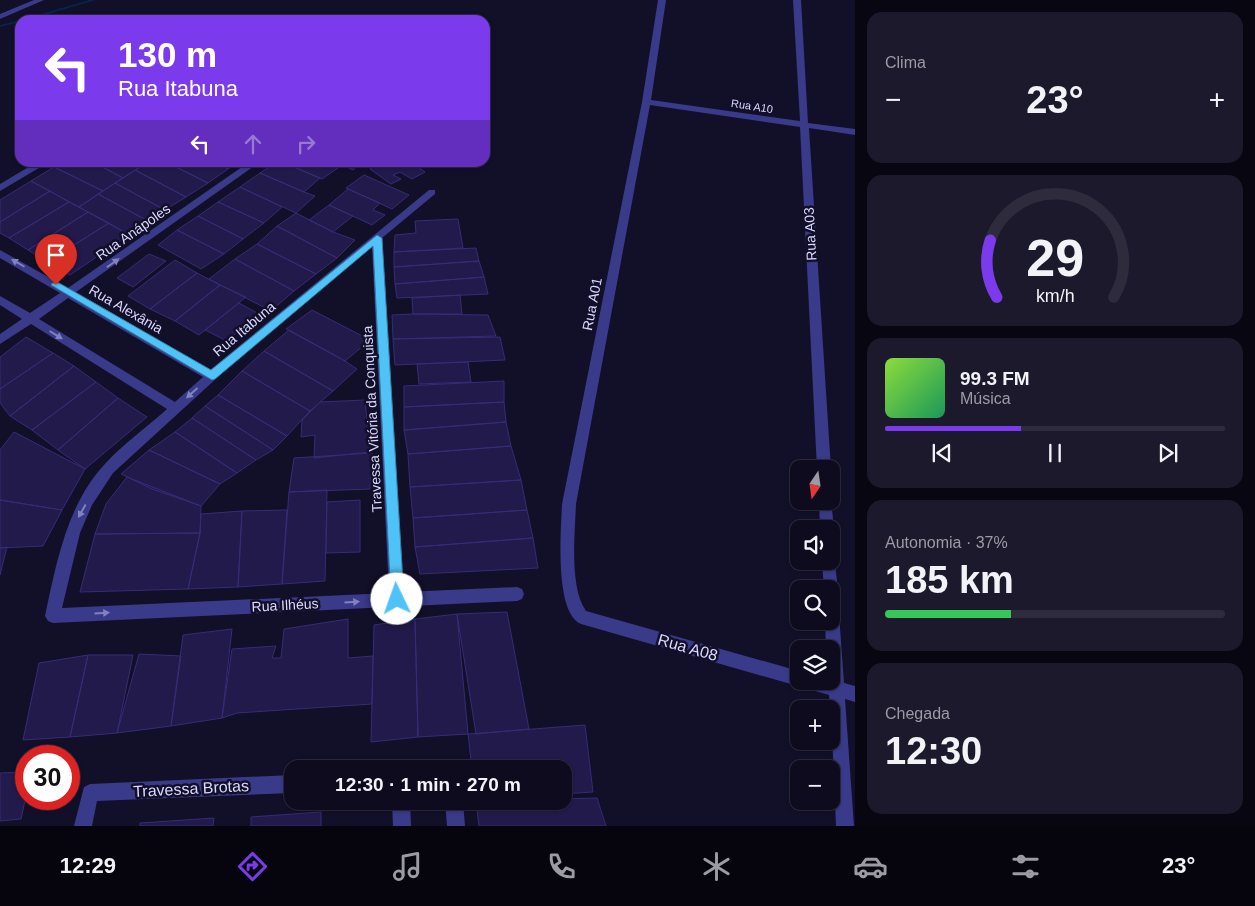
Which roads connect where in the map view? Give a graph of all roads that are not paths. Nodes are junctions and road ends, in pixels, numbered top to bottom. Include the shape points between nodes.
1 (40, 0) edge
2 (662, 0) edge
3 (797, 0) edge
4 (0, 17) edge
5 (646, 102) junction
6 (804, 125) junction
7 (855, 132) edge
8 (36, 167) edge
9 (249, 167) edge
10 (0, 188) edge
11 (432, 192) dead end
12 (377, 238) junction
13 (0, 253) edge
14 (69, 293) junction
15 (0, 300) edge
16 (30, 320) junction
17 (0, 340) edge
18 (212, 376) junction
19 (175, 408) junction
20 (823, 460) edge
21 (517, 594) dead end
22 (397, 599) junction
23 (577, 614) joint
24 (53, 616) joint
25 (790, 676) edge
26 (836, 690) edge
27 (840, 690) edge
28 (855, 694) edge
29 (284, 784) edge
30 (401, 810) edge
31 (455, 810) edge
32 (83, 826) edge
33 (402, 826) edge
34 (456, 826) edge
35 (845, 826) edge

1 - 4 street
2 - 5 street, Rua A01
3 - 6 street, Rua A03
5 - 6 street, Rua A10
5 - 23 street, Rua A01 via 569,504 569,570
6 - 7 street, Rua A10
6 - 20 street, Rua A03
8 - 10 street
14 -> 9 street, Rua Anápoles
11 - 12 street, Rua Itabuna
12 - 18 street, Rua Itabuna
12 - 22 street, Travessa Vitória da Conquista
14 -> 13 street, Rua Alexânia
14 - 16 street, Rua Anápoles
14 - 18 street, Rua Alexânia
15 - 16 street
16 - 17 street, Rua Anápoles
16 -> 19 street
18 -> 19 street, Rua Itabuna
19 -> 24 street, Rua Itabuna via 96,485 78,518 63,560
21 - 22 street, Rua Ilhéus
24 -> 22 street, Rua Ilhéus
23 - 25 street, Rua A08
26 - 35 street
27 - 28 street
29 - 32 street, Travessa Brotas via 90,793
30 - 33 street
31 - 34 street

